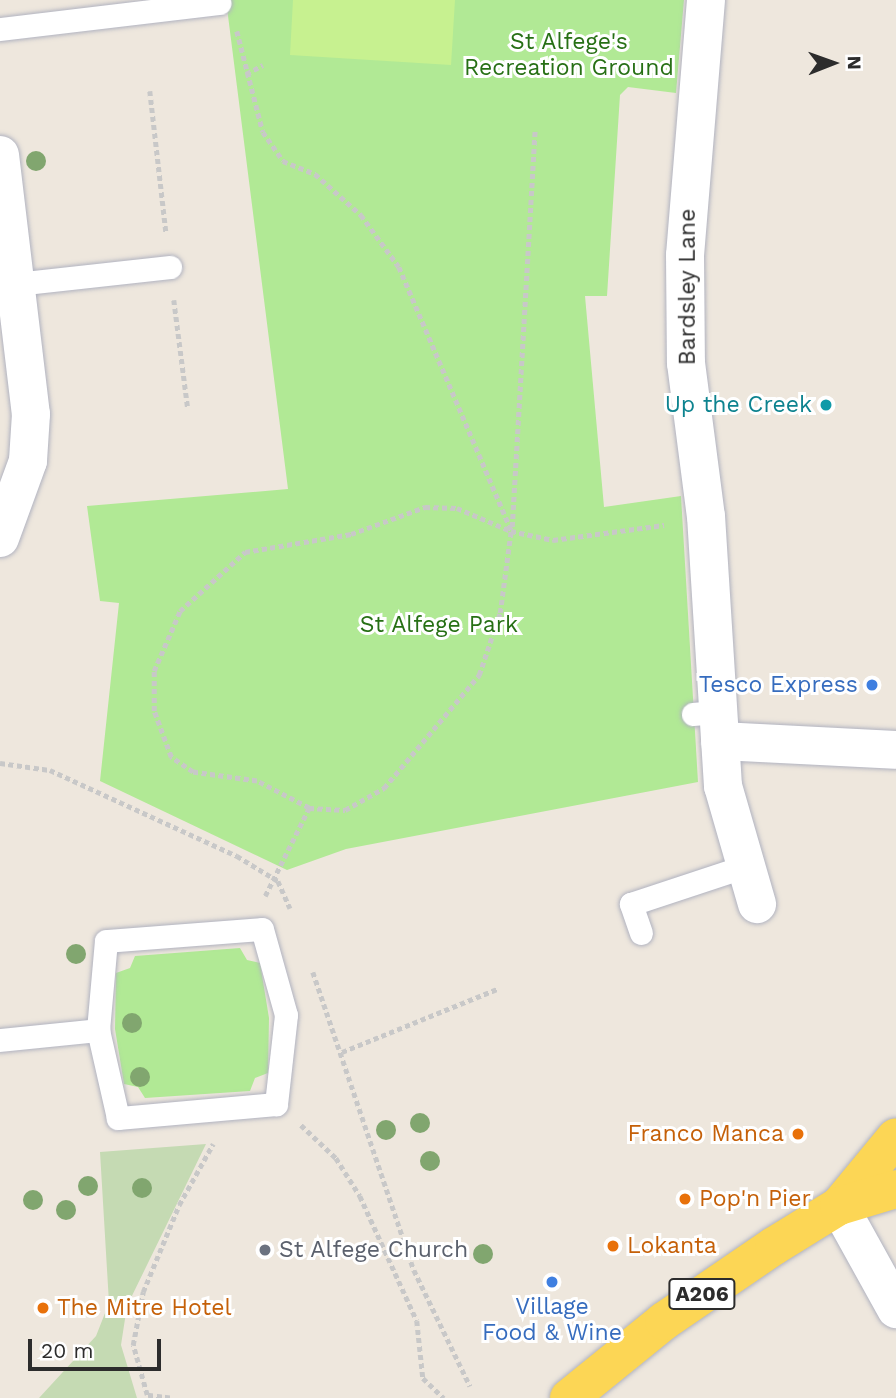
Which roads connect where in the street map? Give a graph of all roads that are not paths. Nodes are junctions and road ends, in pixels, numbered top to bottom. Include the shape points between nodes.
1 (706, 0) edge
2 (227, 9) road end
3 (0, 29) edge
4 (0, 155) edge
5 (170, 267) dead end
6 (16, 284) junction
7 (0, 538) edge
8 (711, 722) junction
9 (896, 750) edge
10 (746, 866) junction
11 (757, 904) dead end
12 (641, 933) dead end
13 (97, 1030) junction
14 (0, 1040) edge
15 (896, 1137) edge
16 (896, 1189) edge
17 (839, 1206) junction
18 (896, 1309) edge
19 (568, 1397) edge

1 - 8 street, Bardsley Lane via 685,268 686,363 706,516
2 - 3 lane
4 - 6 street
5 - 6 lane
6 - 7 street via 31,414 28,461
8 - 9 street
8 - 10 street, Bardsley Lane
10 - 11 street, Bardsley Lane
10 - 12 lane via 631,904
13 - 13 lane via 118,1118 276,1104 286,1015 262,929 106,941
13 - 14 lane
15 - 17 main road
16 - 17 main road, A206
17 - 18 street
17 - 19 main road, A206 via 664,1321

